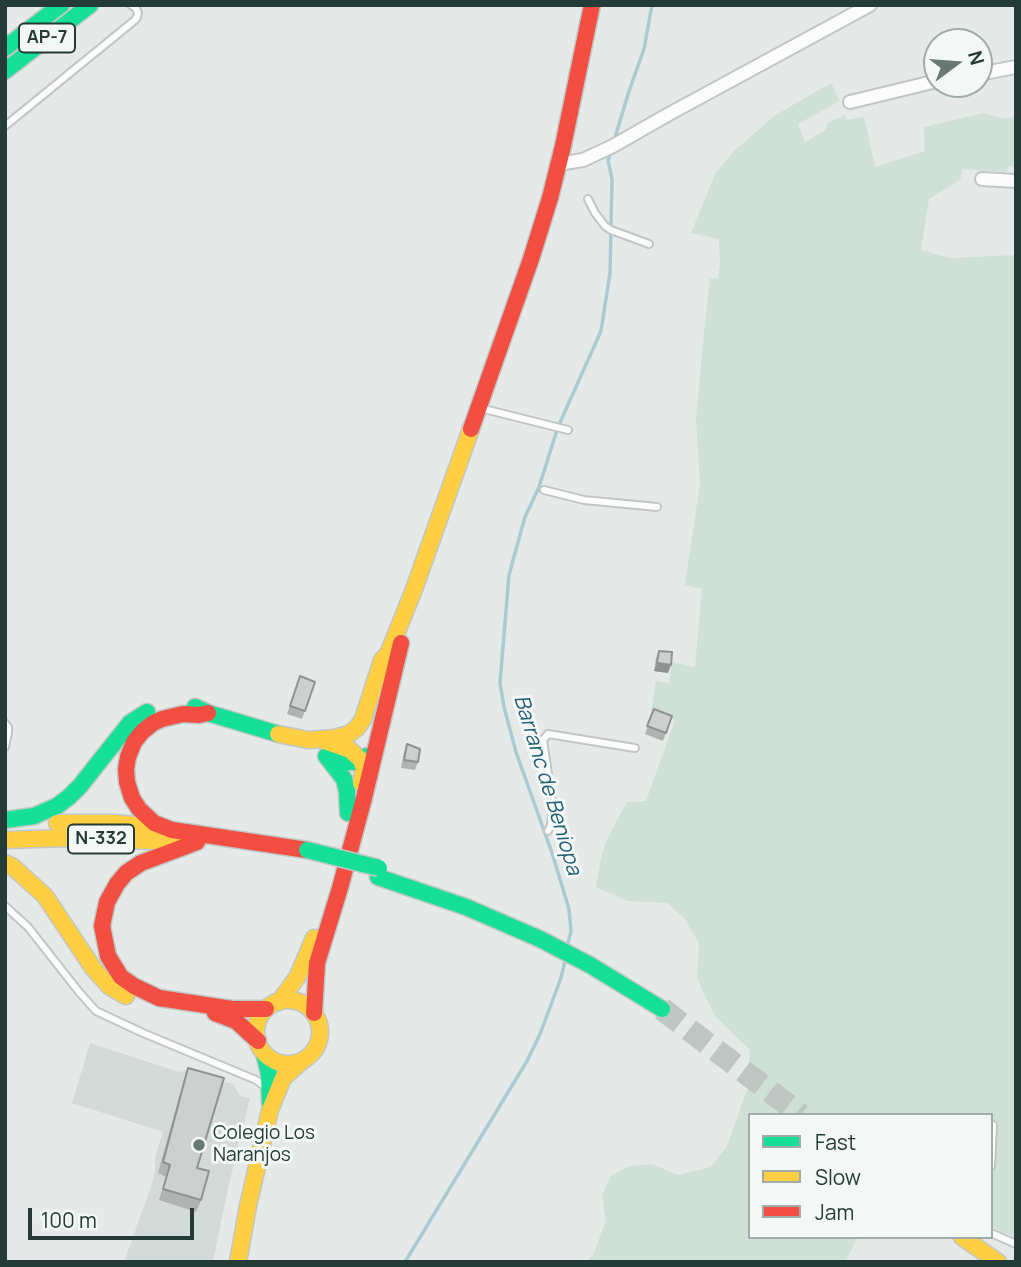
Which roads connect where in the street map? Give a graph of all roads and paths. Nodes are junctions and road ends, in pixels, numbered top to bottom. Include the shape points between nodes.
1 (61, 5) edge
2 (90, 5) edge
3 (131, 5) edge
4 (592, 5) edge
5 (870, 5) edge
6 (5, 48) edge
7 (1016, 67) edge
8 (5, 71) edge
9 (993, 71) edge
10 (923, 84) edge
11 (850, 102) dead end
12 (5, 126) edge
13 (558, 164) junction
14 (982, 179) dead end
15 (1016, 181) edge
16 (588, 199) dead end
17 (649, 244) dead end
18 (478, 408) junction
19 (568, 430) dead end
20 (544, 490) dead end
21 (657, 507) dead end
22 (413, 592) junction
23 (388, 653) junction
24 (393, 672) junction
25 (208, 713) junction
26 (5, 723) edge
27 (278, 734) junction
28 (318, 740) junction
29 (5, 747) edge
30 (635, 748) dead end
31 (328, 758) junction
32 (361, 760) junction
33 (348, 813) junction
34 (5, 822) edge
35 (172, 830) junction
36 (548, 831) dead end
37 (5, 840) edge
38 (197, 842) junction
39 (306, 855) junction
40 (9, 865) edge
41 (5, 906) edge
42 (321, 949) junction
43 (273, 1005) junction
44 (662, 1009) tunnel mouth
45 (314, 1013) junction
46 (261, 1047) junction
47 (302, 1062) junction
48 (269, 1090) junction
49 (270, 1110) junction
50 (993, 1234) edge
51 (965, 1239) edge
52 (1016, 1244) edge
53 (239, 1262) edge
54 (999, 1262) edge

1 - 6 main road, AP-7
2 - 8 main road, AP-7
3 - 12 lane via 138,13 135,20
4 - 13 main road
5 - 13 street via 613,146 583,160
7 - 9 street
10 - 11 street
13 - 18 main road via 531,259
14 - 15 street
16 - 17 lane via 605,226
18 - 19 lane
18 - 22 main road
20 - 21 lane via 584,500
22 - 23 main road
22 - 24 main road
23 - 28 main road via 357,728
23 - 32 main road
24 - 32 main road via 367,759
24 - 42 main road
25 - 27 main road
25 - 34 main road via 171,705 149,710 130,723 69,797 44,813
25 - 35 main road via 153,723 130,750 126,769 132,798 147,818
26 - 29 lane
27 - 28 main road
27 - 31 main road
28 - 32 main road via 350,750
30 - 36 lane via 548,734 543,740 553,808
31 - 32 main road
31 - 33 main road via 344,779
32 - 33 main road
32 - 42 main road via 364,769
33 - 43 main road via 311,945 298,976
34 - 35 main road via 114,823
35 - 39 main road
37 - 38 main road, N-332
38 - 39 main road, N-332
38 - 43 main road via 141,863 117,884 102,926 108,956 121,976 159,998 232,1009
39 - 44 main road, N-332 via 378,872 542,931 578,950 590,965
40 - 46 main road via 45,896 109,986 136,1000 223,1015 236,1021
41 - 48 lane via 28,927 96,1011 256,1080
42 - 45 main road
43 - 45 main road via 288,1000
43 - 46 main road via 258,1024
45 - 47 main road via 319,1040
46 - 47 main road via 272,1060
46 - 48 main road
47 - 49 main road via 283,1078
48 - 49 main road
49 - 53 main road
50 - 52 lane
51 - 54 main road

